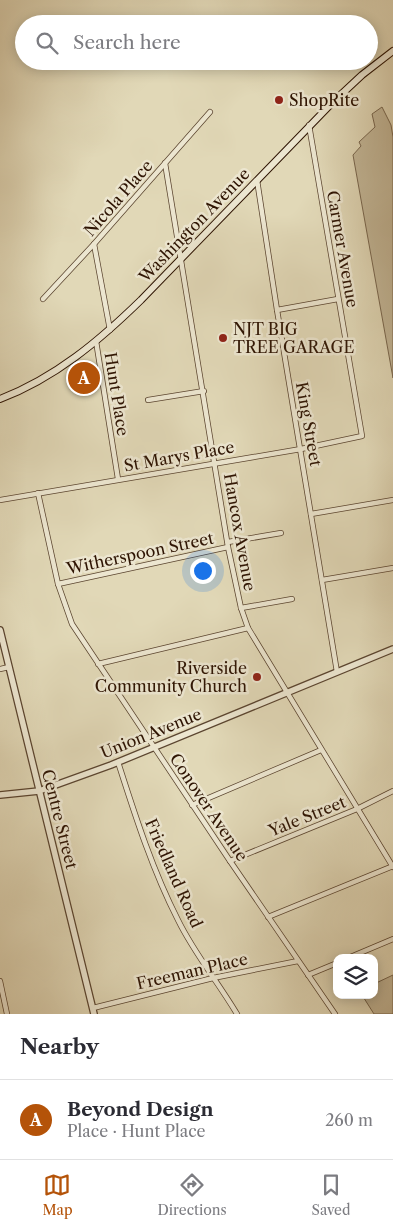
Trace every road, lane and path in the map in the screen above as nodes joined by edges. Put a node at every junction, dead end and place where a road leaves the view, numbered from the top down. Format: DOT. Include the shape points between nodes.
graph roads {
  1 [pos="393,51"];
  2 [pos="378,63"];
  3 [pos="368,70"];
  4 [pos="210,112"];
  5 [pos="309,126"];
  6 [pos="165,163"];
  7 [pos="257,180"];
  8 [pos="94,244"];
  9 [pos="182,258"];
  10 [pos="43,299"];
  11 [pos="338,299"];
  12 [pos="276,310"];
  13 [pos="110,330"];
  14 [pos="96,341"];
  15 [pos="204,391"];
  16 [pos="0,399"];
  17 [pos="148,400"];
  18 [pos="362,436"];
  19 [pos="301,449"];
  20 [pos="215,463"];
  21 [pos="118,479"];
  22 [pos="38,493"];
  23 [pos="0,500"];
  24 [pos="393,500"];
  25 [pos="311,514"];
  26 [pos="282,533"];
  27 [pos="228,544"];
  28 [pos="393,568"];
  29 [pos="322,580"];
  30 [pos="58,584"];
  31 [pos="292,599"];
  32 [pos="241,608"];
  33 [pos="248,628"];
  34 [pos="0,630"];
  35 [pos="393,649"];
  36 [pos="98,664"];
  37 [pos="9,667"];
  38 [pos="0,669"];
  39 [pos="336,672"];
  40 [pos="288,693"];
  41 [pos="153,746"];
  42 [pos="321,750"];
  43 [pos="118,762"];
  44 [pos="39,791"];
  45 [pos="393,791"];
  46 [pos="0,795"];
  47 [pos="192,805"];
  48 [pos="356,809"];
  49 [pos="230,861"];
  50 [pos="393,867"];
  51 [pos="268,917"];
  52 [pos="393,939"];
  53 [pos="357,954"];
  54 [pos="298,960"];
  55 [pos="333,965"];
  56 [pos="308,975"];
  57 [pos="213,978"];
  58 [pos="0,981"];
  59 [pos="94,1011"];
  60 [pos="7,1014"];
  61 [pos="238,1014"];
  62 [pos="335,1014"];
  1 -- 2 [label="main road, Washington Avenue"];
  3 -- 5 [label="main road, Washington Avenue"];
  4 -- 6 [label="street, Nicola Place"];
  5 -- 7 [label="main road, Washington Avenue"];
  5 -- 11 [label="street, Carmer Avenue"];
  6 -- 8 [label="street, Nicola Place"];
  6 -- 9 [label="street, Hancox Avenue"];
  7 -- 9 [label="main road, Washington Avenue"];
  7 -- 12 [label="street, King Street"];
  8 -- 10 [label="street, Nicola Place"];
  8 -- 13 [label="street"];
  9 -- 13 [label="main road, Washington Avenue"];
  9 -- 15 [label="street, Hancox Avenue"];
  11 -- 12 [label="street"];
  11 -- 18 [label="street, Carmer Avenue"];
  12 -- 19 [label="street, King Street"];
  13 -- 14 [label="main road, Washington Avenue"];
  14 -- 16 [label="main road, Washington Avenue" via="44,378"];
  14 -- 21 [label="street, Hunt Place"];
  15 -- 17 [label="street"];
  15 -- 20 [label="street, Hancox Avenue"];
  18 -- 19 [label="street, St Marys Place"];
  19 -- 20 [label="street, St Marys Place"];
  19 -- 25 [label="street, King Street"];
  20 -- 21 [label="street, St Marys Place"];
  20 -- 27 [label="street, Hancox Avenue"];
  21 -- 22 [label="street, St Marys Place"];
  22 -- 23 [label="street, St Marys Place"];
  22 -- 30 [label="street, Conover Avenue"];
  24 -- 25 [label="street"];
  25 -- 29 [label="street, King Street"];
  26 -- 27 [label="street, Witherspoon Street"];
  27 -- 30 [label="street, Witherspoon Street"];
  27 -- 32 [label="street, Hancox Avenue"];
  28 -- 29 [label="street"];
  29 -- 39 [label="street, King Street"];
  30 -- 36 [label="street, Conover Avenue" via="72,624"];
  31 -- 32 [label="street"];
  32 -- 33 [label="street, Hancox Avenue"];
  33 -- 36 [label="street"];
  33 -- 40 [label="street, Hancox Avenue"];
  34 -- 37 [label="street, Centre Street"];
  35 -- 39 [label="street, Union Avenue"];
  36 -- 41 [label="street, Conover Avenue"];
  37 -- 38 [label="street"];
  37 -- 44 [label="street, Centre Street"];
  39 -- 40 [label="street, Union Avenue"];
  40 -- 41 [label="street, Union Avenue"];
  40 -- 42 [label="street, Hancox Avenue"];
  41 -- 43 [label="street, Union Avenue"];
  41 -- 47 [label="street, Conover Avenue"];
  42 -- 47 [label="street"];
  42 -- 48 [label="street, Hancox Avenue"];
  43 -- 44 [label="street, Union Avenue"];
  43 -- 57 [label="street, Friedland Road" via="145,843 174,912"];
  44 -- 46 [label="street, Union Avenue"];
  44 -- 59 [label="street, Centre Street"];
  45 -- 48 [label="street, Yale Street"];
  47 -- 49 [label="street, Conover Avenue"];
  48 -- 49 [label="street, Yale Street"];
  48 -- 50 [label="street, Hancox Avenue"];
  49 -- 51 [label="street, Conover Avenue"];
  50 -- 51 [label="street"];
  51 -- 54 [label="street, Conover Avenue"];
  52 -- 53 [label="street"];
  54 -- 56 [label="street, Conover Avenue"];
  54 -- 57 [label="street, Freeman Place"];
  55 -- 56 [label="street"];
  56 -- 62 [label="street, Conover Avenue"];
  57 -- 59 [label="street, Freeman Place"];
  57 -- 61 [label="street, Friedland Road"];
  58 -- 60 [label="street"];
}
